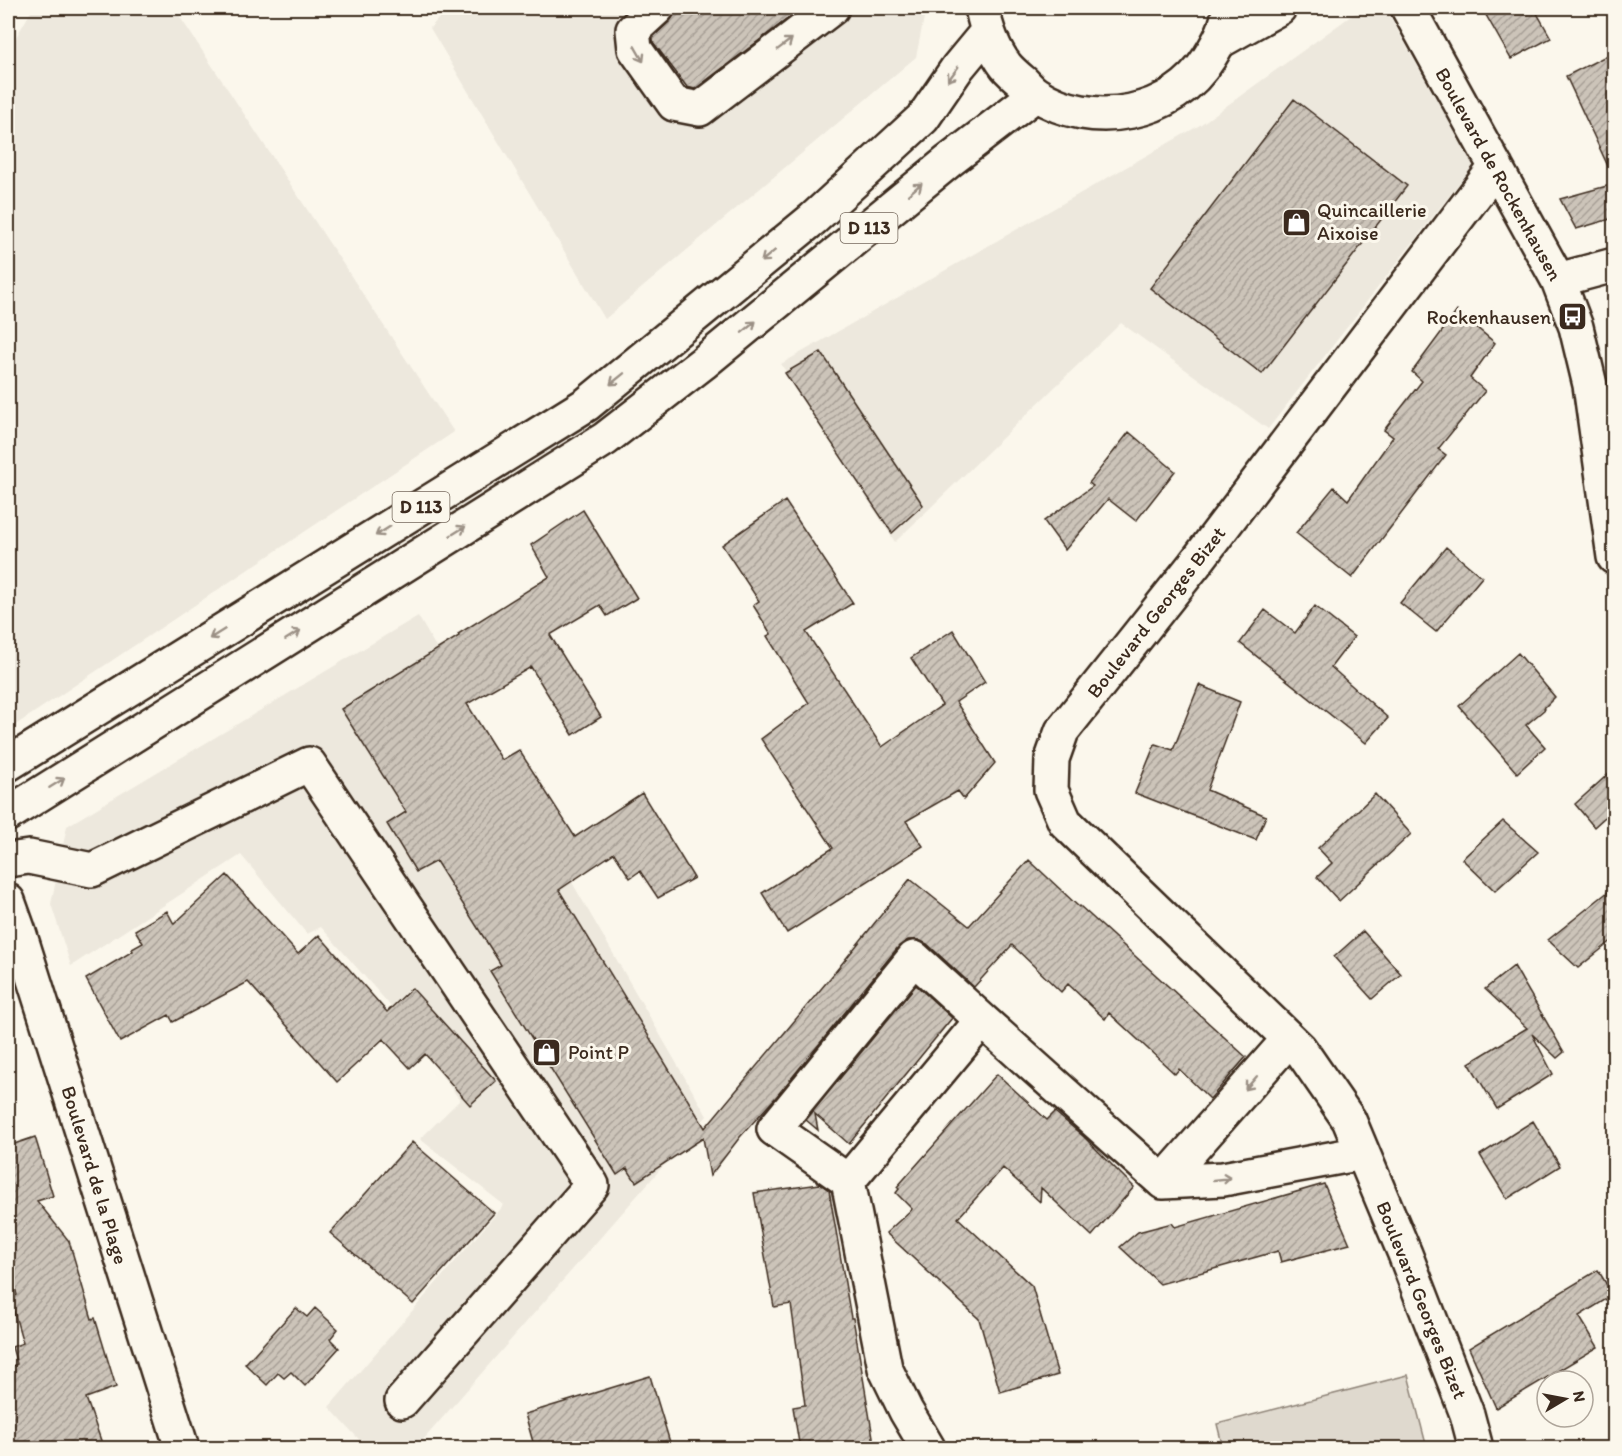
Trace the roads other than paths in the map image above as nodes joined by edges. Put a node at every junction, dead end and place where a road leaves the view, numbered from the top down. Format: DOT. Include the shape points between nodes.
graph roads {
  1 [pos="657,8"];
  2 [pos="832,8"];
  3 [pos="1229,8"];
  4 [pos="1279,8"];
  5 [pos="1408,8"];
  6 [pos="985,20"];
  7 [pos="1220,40"];
  8 [pos="1036,94"];
  9 [pos="1496,167"];
  10 [pos="1614,265"];
  11 [pos="1558,280"];
  12 [pos="1602,381"];
  13 [pos="1614,557"];
  14 [pos="8,764"];
  15 [pos="8,814"];
  16 [pos="8,860"];
  17 [pos="8,901"];
  18 [pos="982,1020"];
  19 [pos="1289,1039"];
  20 [pos="1362,1153"];
  21 [pos="848,1181"];
  22 [pos="1163,1182"];
  23 [pos="402,1401"];
  24 [pos="182,1449"];
  25 [pos="928,1449"];
  26 [pos="1476,1449"];
  1 -- 2 [label="street, one-way" via="633,30 635,49 674,104 700,109"];
  3 -- 7 [label="street"];
  4 -- 7 [label="street"];
  5 -- 9 [label="street, Boulevard de Rockenhausen"];
  6 -- 8 [label="street" via="1006,67"];
  6 -- 14 [label="street, D 113, one-way" via="923,118 813,219 587,404"];
  7 -- 8 [label="street" via="1201,71 1173,95 1140,110 1104,115 1068,109"];
  15 -- 8 [label="street, D 113, one-way" via="605,439"];
  9 -- 11 [label="street, Boulevard de Rockenhausen"];
  9 -- 19 [label="street, Boulevard Georges Bizet" via="1194,565 1062,731 1052,759 1051,790 1065,822"];
  10 -- 11 [label="street"];
  11 -- 12 [label="street, Boulevard de Rockenhausen"];
  12 -- 13 [label="street, Boulevard de Rockenhausen"];
  16 -- 23 [label="street" via="29,857 92,870 309,764 592,1185"];
  17 -- 24 [label="street, Boulevard de la Plage"];
  18 -- 21 [label="street"];
  18 -- 21 [label="street" via="914,958 774,1129"];
  18 -- 22 [label="street"];
  19 -- 20 [label="street, Boulevard Georges Bizet" via="1349,1120"];
  19 -- 22 [label="street, one-way"];
  22 -- 20 [label="street, one-way" via="1223,1179"];
  20 -- 26 [label="street, Boulevard Georges Bizet" via="1467,1414"];
  21 -- 25 [label="street" via="885,1368"];
}
